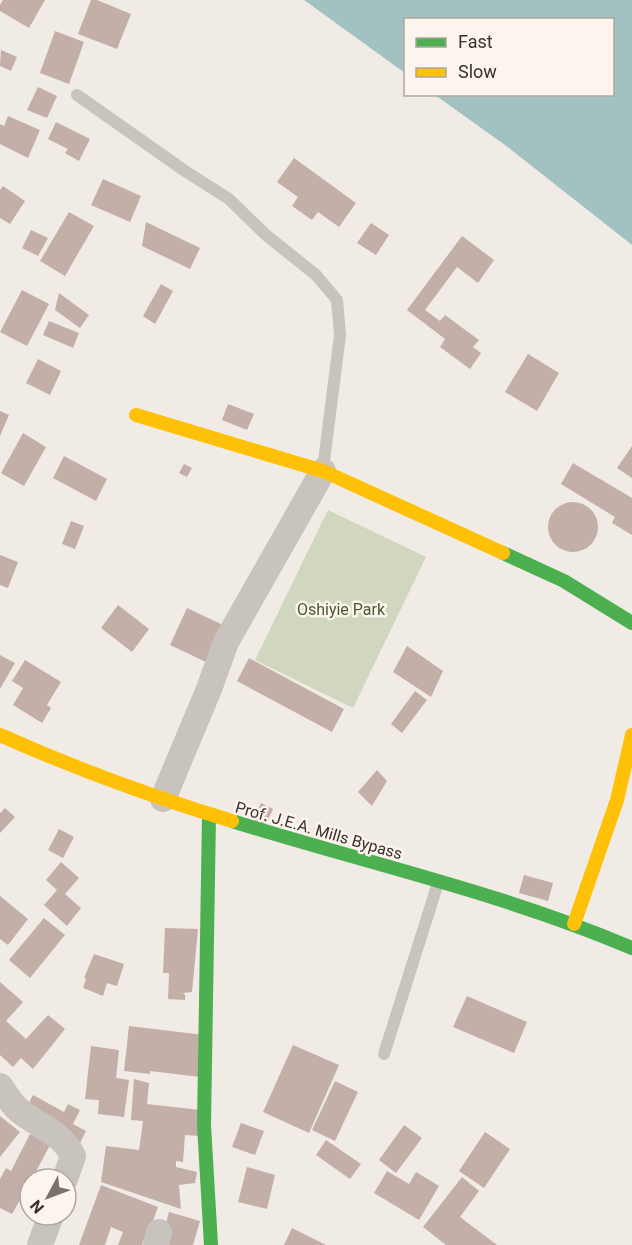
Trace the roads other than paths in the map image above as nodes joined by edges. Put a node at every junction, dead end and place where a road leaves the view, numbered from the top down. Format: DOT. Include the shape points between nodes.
graph roads {
  1 [pos="77,95"];
  2 [pos="136,415"];
  3 [pos="323,471"];
  4 [pos="632,623"];
  5 [pos="0,735"];
  6 [pos="632,735"];
  7 [pos="163,799"];
  8 [pos="209,814"];
  9 [pos="439,882"];
  10 [pos="574,924"];
  11 [pos="632,948"];
  12 [pos="384,1054"];
  13 [pos="0,1086"];
  14 [pos="69,1167"];
  15 [pos="47,1227"];
  16 [pos="40,1245"];
  17 [pos="211,1245"];
  1 -- 3 [label="lane" via="229,199 315,275 337,300 340,335"];
  2 -- 3 [label="street"];
  3 -- 4 [label="street" via="564,581"];
  3 -- 7 [label="street" via="226,642"];
  5 -- 7 [label="street, Prof. J.E.A. Mills Bypass"];
  6 -- 10 [label="street" via="617,800"];
  7 -- 8 [label="street, Prof. J.E.A. Mills Bypass"];
  8 -- 9 [label="street, Prof. J.E.A. Mills Bypass"];
  8 -- 17 [label="street" via="204,1125"];
  9 -- 10 [label="street, Prof. J.E.A. Mills Bypass"];
  9 -- 12 [label="lane"];
  10 -- 11 [label="street, Prof. J.E.A. Mills Bypass"];
  13 -- 14 [label="street" via="19,1110 68,1146 73,1156"];
  15 -- 16 [label="street"];
}
